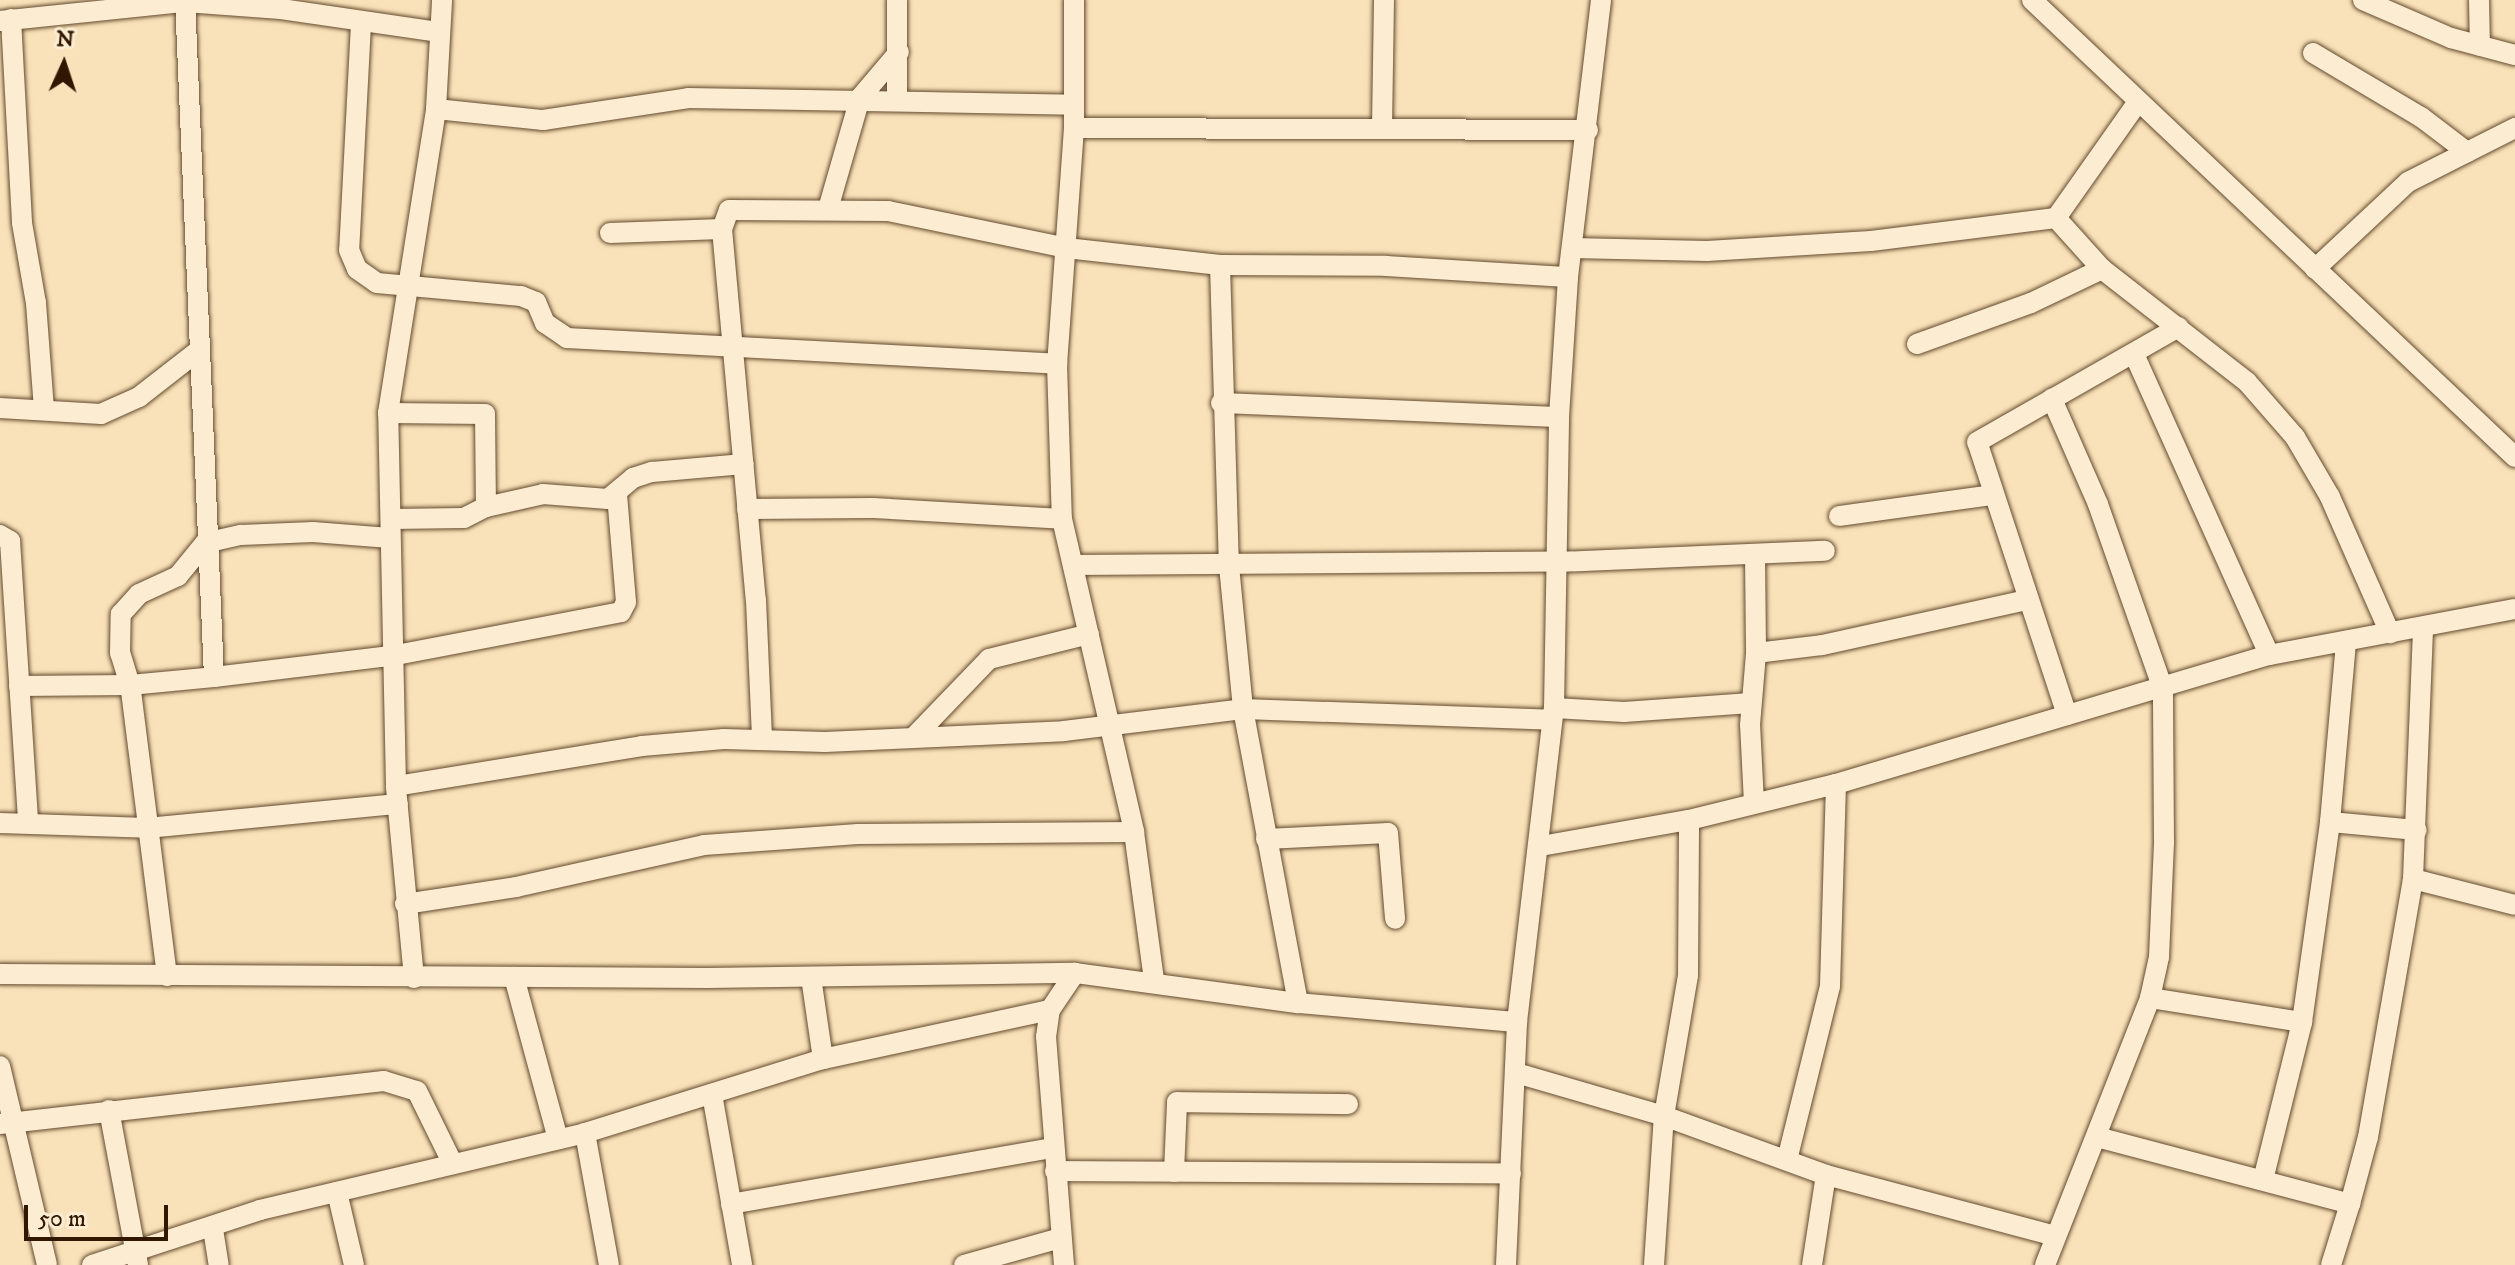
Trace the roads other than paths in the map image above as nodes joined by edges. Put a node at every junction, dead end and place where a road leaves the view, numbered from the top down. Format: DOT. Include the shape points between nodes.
graph roads {
  1 [pos="442,0"];
  2 [pos="897,0"];
  3 [pos="1074,0"];
  4 [pos="1384,0"];
  5 [pos="1601,0"];
  6 [pos="2032,0"];
  7 [pos="2363,0"];
  8 [pos="2479,0"];
  9 [pos="185,1"];
  10 [pos="6,20"];
  11 [pos="361,24"];
  12 [pos="439,32"];
  13 [pos="2480,46"];
  14 [pos="899,52"];
  15 [pos="2313,53"];
  16 [pos="2515,55"];
  17 [pos="860,98"];
  18 [pos="897,99"];
  19 [pos="2137,103"];
  20 [pos="1074,105"];
  21 [pos="436,109"];
  22 [pos="1382,127"];
  23 [pos="1074,128"];
  24 [pos="2515,128"];
  25 [pos="1588,130"];
  26 [pos="2467,152"];
  27 [pos="828,209"];
  28 [pos="2056,218"];
  29 [pos="722,229"];
  30 [pos="610,233"];
  31 [pos="1066,248"];
  32 [pos="1572,248"];
  33 [pos="1220,265"];
  34 [pos="2102,269"];
  35 [pos="2315,269"];
  36 [pos="1568,277"];
  37 [pos="406,285"];
  38 [pos="2179,327"];
  39 [pos="1917,344"];
  40 [pos="730,348"];
  41 [pos="198,351"];
  42 [pos="2134,354"];
  43 [pos="1057,364"];
  44 [pos="2052,399"];
  45 [pos="1221,403"];
  46 [pos="0,408"];
  47 [pos="44,410"];
  48 [pos="388,413"];
  49 [pos="1559,417"];
  50 [pos="2515,457"];
  51 [pos="744,464"];
  52 [pos="617,494"];
  53 [pos="1993,495"];
  54 [pos="486,507"];
  55 [pos="747,509"];
  56 [pos="1839,516"];
  57 [pos="1062,519"];
  58 [pos="391,528"];
  59 [pos="0,535"];
  60 [pos="205,543"];
  61 [pos="1825,551"];
  62 [pos="1755,555"];
  63 [pos="1558,562"];
  64 [pos="1073,565"];
  65 [pos="1229,566"];
  66 [pos="2027,600"];
  67 [pos="2515,609"];
  68 [pos="2423,629"];
  69 [pos="2390,633"];
  70 [pos="1089,634"];
  71 [pos="2346,641"];
  72 [pos="1756,653"];
  73 [pos="2269,655"];
  74 [pos="391,656"];
  75 [pos="214,677"];
  76 [pos="130,685"];
  77 [pos="19,686"];
  78 [pos="2163,689"];
  79 [pos="1751,703"];
  80 [pos="1243,709"];
  81 [pos="1553,714"];
  82 [pos="2067,715"];
  83 [pos="1109,722"];
  84 [pos="915,736"];
  85 [pos="762,738"];
  86 [pos="1836,784"];
  87 [pos="397,795"];
  88 [pos="1754,803"];
  89 [pos="28,820"];
  90 [pos="1689,820"];
  91 [pos="2330,822"];
  92 [pos="0,823"];
  93 [pos="147,828"];
  94 [pos="2417,830"];
  95 [pos="1134,832"];
  96 [pos="1266,839"];
  97 [pos="1541,846"];
  98 [pos="2413,879"];
  99 [pos="405,904"];
  100 [pos="2515,905"];
  101 [pos="1395,919"];
  102 [pos="1075,973"];
  103 [pos="0,974"];
  104 [pos="167,976"];
  105 [pos="514,977"];
  106 [pos="811,977"];
  107 [pos="414,978"];
  108 [pos="1154,980"];
  109 [pos="2150,998"];
  110 [pos="1298,1003"];
  111 [pos="1050,1010"];
  112 [pos="1517,1022"];
  113 [pos="2302,1022"];
  114 [pos="823,1059"];
  115 [pos="0,1066"];
  116 [pos="1516,1073"];
  117 [pos="712,1094"];
  118 [pos="3,1095"];
  119 [pos="1348,1104"];
  120 [pos="109,1110"];
  121 [pos="1664,1116"];
  122 [pos="7,1123"];
  123 [pos="585,1133"];
  124 [pos="2097,1137"];
  125 [pos="558,1139"];
  126 [pos="1052,1148"];
  127 [pos="1787,1160"];
  128 [pos="452,1162"];
  129 [pos="1055,1171"];
  130 [pos="1174,1172"];
  131 [pos="1511,1173"];
  132 [pos="1826,1175"];
  133 [pos="2263,1180"];
  134 [pos="337,1192"];
  135 [pos="731,1204"];
  136 [pos="2350,1204"];
  137 [pos="213,1229"];
  138 [pos="2055,1236"];
  139 [pos="1061,1238"];
  140 [pos="137,1258"];
  141 [pos="47,1265"];
  142 [pos="92,1265"];
  143 [pos="219,1265"];
  144 [pos="354,1265"];
  145 [pos="609,1265"];
  146 [pos="742,1265"];
  147 [pos="964,1265"];
  148 [pos="1064,1265"];
  149 [pos="1506,1265"];
  150 [pos="1654,1265"];
  151 [pos="1812,1265"];
  152 [pos="2045,1265"];
  153 [pos="2331,1265"];
  1 -- 12 [label="street"];
  2 -- 14 [label="street"];
  3 -- 20 [label="street"];
  4 -- 22 [label="street"];
  5 -- 25 [label="street"];
  6 -- 19 [label="street"];
  7 -- 13 [label="street"];
  8 -- 13 [label="street"];
  9 -- 10 [label="street"];
  9 -- 11 [label="street" via="281,9"];
  9 -- 41 [label="street"];
  10 -- 47 [label="street"];
  11 -- 12 [label="street"];
  11 -- 37 [label="street" via="349,250 363,276 391,287"];
  12 -- 21 [label="street"];
  13 -- 16 [label="street"];
  14 -- 17 [label="street"];
  14 -- 18 [label="street"];
  15 -- 26 [label="street" via="2421,117"];
  17 -- 18 [label="street"];
  17 -- 21 [label="street" via="688,98 543,120"];
  17 -- 27 [label="street"];
  18 -- 20 [label="street"];
  19 -- 28 [label="street"];
  19 -- 35 [label="street"];
  20 -- 23 [label="street"];
  21 -- 37 [label="street"];
  22 -- 23 [label="street"];
  22 -- 25 [label="street"];
  23 -- 31 [label="street"];
  24 -- 26 [label="street"];
  25 -- 32 [label="street"];
  26 -- 35 [label="street" via="2408,182"];
  27 -- 29 [label="street" via="729,210"];
  27 -- 31 [label="street" via="888,211"];
  28 -- 32 [label="street" via="1840,243 1707,251"];
  28 -- 34 [label="street"];
  29 -- 30 [label="street"];
  29 -- 40 [label="street"];
  31 -- 33 [label="street"];
  31 -- 43 [label="street"];
  32 -- 36 [label="street"];
  33 -- 36 [label="street" via="1386,266"];
  33 -- 45 [label="street"];
  34 -- 38 [label="street"];
  34 -- 39 [label="street" via="2031,303"];
  35 -- 50 [label="street"];
  36 -- 49 [label="street"];
  37 -- 40 [label="street" via="521,296 536,302 545,323 567,338"];
  37 -- 48 [label="street"];
  38 -- 42 [label="street"];
  38 -- 69 [label="street" via="2247,382 2295,437 2330,497"];
  40 -- 43 [label="street"];
  40 -- 51 [label="street"];
  41 -- 47 [label="street" via="121,408 101,414"];
  41 -- 60 [label="street"];
  42 -- 44 [label="street"];
  42 -- 73 [label="street"];
  43 -- 57 [label="street"];
  44 -- 53 [label="street" via="1977,442"];
  44 -- 78 [label="street" via="2098,504"];
  45 -- 49 [label="street"];
  45 -- 65 [label="street"];
  46 -- 47 [label="street"];
  48 -- 54 [label="street" via="485,414"];
  48 -- 58 [label="street"];
  49 -- 63 [label="street"];
  51 -- 52 [label="street" via="652,472 633,478"];
  51 -- 55 [label="street"];
  52 -- 54 [label="street" via="596,500 543,494"];
  52 -- 74 [label="street" via="626,602 621,612"];
  53 -- 56 [label="street"];
  53 -- 66 [label="street"];
  54 -- 58 [label="street" via="456,519"];
  55 -- 57 [label="street" via="873,508"];
  55 -- 85 [label="street"];
  57 -- 64 [label="street"];
  58 -- 60 [label="street" via="241,535"];
  58 -- 74 [label="street"];
  59 -- 77 [label="street" via="10,541"];
  60 -- 75 [label="street"];
  60 -- 76 [label="street" via="178,576 139,594 121,614 120,653"];
  61 -- 62 [label="street"];
  62 -- 63 [label="street"];
  62 -- 72 [label="street"];
  63 -- 65 [label="street"];
  63 -- 81 [label="street"];
  64 -- 65 [label="street"];
  64 -- 70 [label="street"];
  65 -- 80 [label="street"];
  66 -- 72 [label="street" via="1822,645"];
  66 -- 82 [label="street"];
  67 -- 68 [label="street"];
  68 -- 69 [label="street"];
  68 -- 94 [label="street"];
  69 -- 71 [label="street"];
  70 -- 83 [label="street"];
  70 -- 84 [label="street" via="989,659"];
  71 -- 73 [label="street"];
  71 -- 91 [label="street"];
  72 -- 79 [label="street"];
  73 -- 78 [label="street"];
  74 -- 75 [label="street"];
  74 -- 87 [label="street"];
  75 -- 76 [label="street"];
  76 -- 77 [label="street"];
  76 -- 93 [label="street"];
  77 -- 89 [label="street"];
  78 -- 82 [label="street"];
  78 -- 109 [label="street" via="2161,907"];
  79 -- 81 [label="street"];
  79 -- 88 [label="street"];
  80 -- 81 [label="street"];
  80 -- 83 [label="street"];
  80 -- 96 [label="street"];
  81 -- 97 [label="street"];
  82 -- 86 [label="street"];
  83 -- 84 [label="street" via="1064,731"];
  83 -- 95 [label="street"];
  84 -- 85 [label="street" via="825,742"];
  85 -- 87 [label="street" via="642,746"];
  86 -- 88 [label="street"];
  86 -- 127 [label="street" via="1830,986"];
  87 -- 93 [label="street"];
  87 -- 99 [label="street"];
  88 -- 90 [label="street"];
  89 -- 92 [label="street"];
  89 -- 93 [label="street"];
  90 -- 97 [label="street"];
  90 -- 121 [label="street" via="1688,975"];
  91 -- 94 [label="street"];
  91 -- 113 [label="street"];
  93 -- 104 [label="street"];
  94 -- 98 [label="street"];
  95 -- 99 [label="street" via="858,834 704,845 516,887"];
  95 -- 108 [label="street"];
  96 -- 101 [label="street" via="1388,833"];
  96 -- 110 [label="street"];
  97 -- 112 [label="street"];
  98 -- 100 [label="street"];
  98 -- 136 [label="street" via="2368,1137"];
  99 -- 107 [label="street"];
  102 -- 106 [label="street"];
  102 -- 108 [label="street"];
  102 -- 111 [label="street"];
  103 -- 104 [label="street"];
  104 -- 107 [label="street"];
  105 -- 106 [label="street"];
  105 -- 107 [label="street"];
  105 -- 125 [label="street"];
  106 -- 114 [label="street"];
  108 -- 110 [label="street"];
  109 -- 113 [label="street"];
  109 -- 124 [label="street"];
  110 -- 112 [label="street"];
  111 -- 114 [label="street"];
  111 -- 126 [label="street" via="1046,1037"];
  112 -- 116 [label="street"];
  113 -- 133 [label="street"];
  114 -- 117 [label="street"];
  115 -- 118 [label="street"];
  116 -- 121 [label="street"];
  116 -- 131 [label="street"];
  117 -- 123 [label="street"];
  117 -- 135 [label="street"];
  118 -- 122 [label="street"];
  119 -- 130 [label="street" via="1177,1102"];
  120 -- 122 [label="street"];
  120 -- 128 [label="street" via="366,1080 400,1083 425,1102"];
  120 -- 140 [label="street"];
  121 -- 127 [label="street"];
  121 -- 150 [label="street"];
  122 -- 141 [label="street"];
  123 -- 125 [label="street"];
  123 -- 145 [label="street"];
  124 -- 133 [label="street"];
  124 -- 138 [label="street"];
  125 -- 128 [label="street"];
  126 -- 129 [label="street"];
  126 -- 135 [label="street"];
  127 -- 132 [label="street"];
  128 -- 134 [label="street"];
  129 -- 130 [label="street"];
  129 -- 139 [label="street"];
  130 -- 131 [label="street"];
  131 -- 149 [label="street"];
  132 -- 138 [label="street"];
  132 -- 151 [label="street"];
  133 -- 136 [label="street"];
  134 -- 137 [label="street" via="260,1210"];
  134 -- 144 [label="street"];
  135 -- 146 [label="street"];
  136 -- 153 [label="street"];
  137 -- 140 [label="street"];
  137 -- 143 [label="street"];
  138 -- 152 [label="street"];
  139 -- 147 [label="street"];
  139 -- 148 [label="street"];
  140 -- 142 [label="street"];
}
